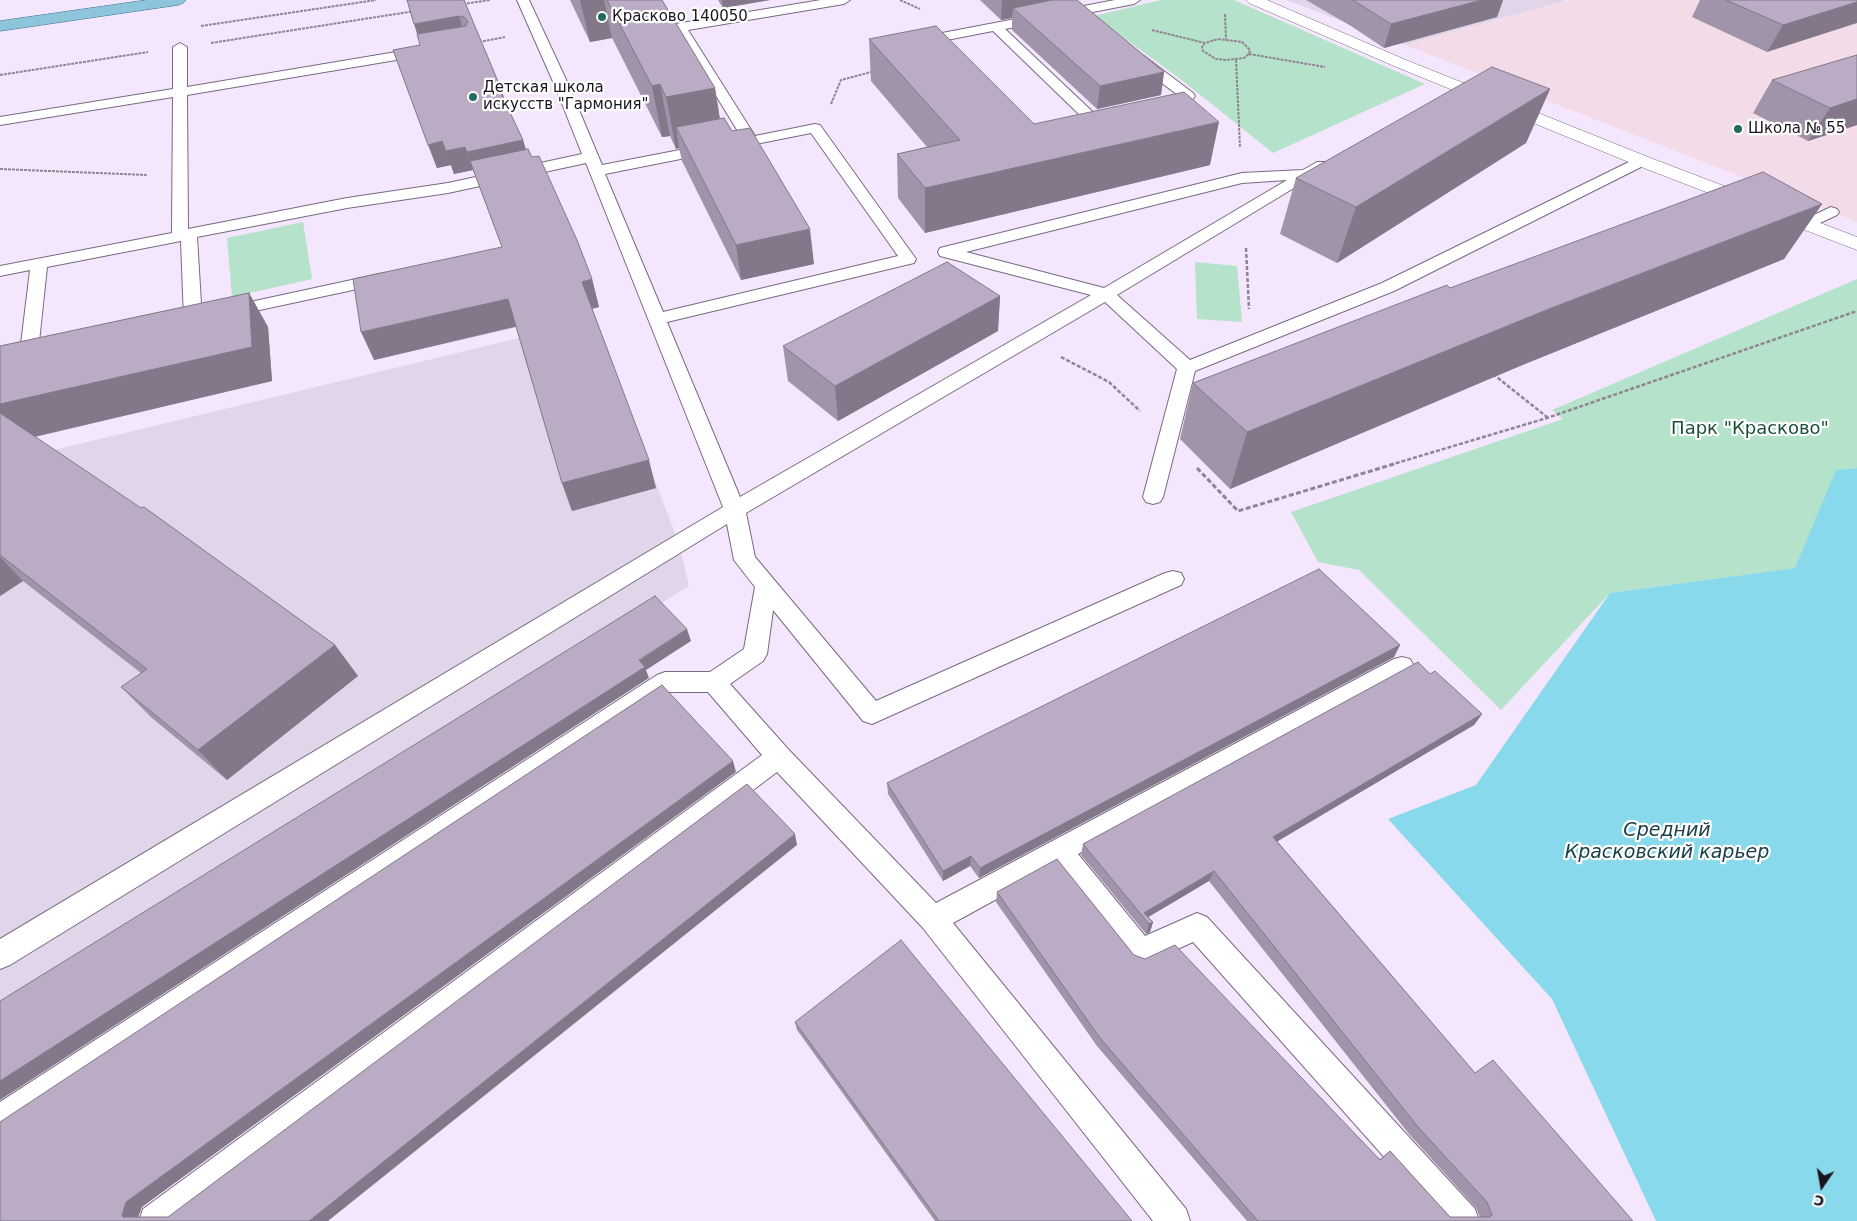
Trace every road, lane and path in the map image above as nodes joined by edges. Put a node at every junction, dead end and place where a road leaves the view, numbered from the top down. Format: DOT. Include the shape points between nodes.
graph roads {
  1 [pos="178,0"];
  2 [pos="490,0"];
  3 [pos="525,0"];
  4 [pos="844,0"];
  5 [pos="1134,0"];
  6 [pos="1254,0"];
  7 [pos="460,4"];
  8 [pos="422,10"];
  9 [pos="1224,10"];
  10 [pos="1076,11"];
  11 [pos="1091,22"];
  12 [pos="0,26"];
  13 [pos="996,27"];
  14 [pos="537,30"];
  15 [pos="1226,39"];
  16 [pos="466,44"];
  17 [pos="180,47"];
  18 [pos="1128,51"];
  19 [pos="933,54"];
  20 [pos="0,75"];
  21 [pos="180,92"];
  22 [pos="1188,96"];
  23 [pos="831,105"];
  24 [pos="0,121"];
  25 [pos="1073,121"];
  26 [pos="751,141"];
  27 [pos="1336,157"];
  28 [pos="1642,161"];
  29 [pos="594,164"];
  30 [pos="0,169"];
  31 [pos="1305,174"];
  32 [pos="180,176"];
  33 [pos="1831,212"];
  34 [pos="1807,224"];
  35 [pos="185,235"];
  36 [pos="1857,244"];
  37 [pos="38,264"];
  38 [pos="0,271"];
  39 [pos="401,274"];
  40 [pos="1106,294"];
  41 [pos="1857,311"];
  42 [pos="657,319"];
  43 [pos="193,320"];
  44 [pos="174,324"];
  45 [pos="1027,340"];
  46 [pos="67,347"];
  47 [pos="1188,368"];
  48 [pos="1486,368"];
  49 [pos="1547,418"];
  50 [pos="1168,439"];
  51 [pos="1153,497"];
  52 [pos="735,510"];
  53 [pos="1173,579"];
  54 [pos="766,585"];
  55 [pos="1402,666"];
  56 [pos="714,682"];
  57 [pos="779,757"];
  58 [pos="1059,851"];
  59 [pos="933,919"];
  60 [pos="0,955"];
  61 [pos="0,1120"];
  62 [pos="155,1221"];
  63 [pos="1174,1221"];
  64 [pos="1463,1221"];
  1 -- 12 [label="main road"];
  2 -- 7 [label="path"];
  3 -- 14 [label="lane"];
  4 -- 26 [label="lane" via="680,27"];
  5 -- 10 [label="lane"];
  6 -- 28 [label="street" via="1456,93 1531,108"];
  8 -- 17 [label="path"];
  9 -- 15 [label="path"];
  10 -- 11 [label="lane"];
  10 -- 13 [label="lane"];
  13 -- 19 [label="lane" via="921,41"];
  13 -- 25 [label="lane" via="1091,118"];
  14 -- 16 [label="path"];
  14 -- 29 [label="lane"];
  15 -- 15 [label="path" via="1205,43 1203,51 1226,60 1244,58 1249,54 1247,46"];
  16 -- 21 [label="lane"];
  17 -- 20 [label="path"];
  17 -- 21 [label="lane"];
  18 -- 22 [label="lane"];
  19 -- 23 [label="path" via="841,80"];
  21 -- 24 [label="lane"];
  21 -- 32 [label="lane"];
  26 -- 29 [label="lane"];
  26 -- 42 [label="lane" via="815,128 908,259"];
  27 -- 31 [label="lane"];
  28 -- 34 [label="street"];
  28 -- 47 [label="lane" via="1388,287"];
  29 -- 35 [label="lane" via="347,204"];
  29 -- 42 [label="lane"];
  30 -- 32 [label="path"];
  31 -- 40 [label="lane"];
  31 -- 40 [label="lane" via="1242,178 946,252"];
  32 -- 35 [label="lane"];
  33 -- 34 [label="lane"];
  34 -- 36 [label="street"];
  35 -- 37 [label="lane"];
  35 -- 43 [label="lane"];
  37 -- 38 [label="lane"];
  37 -- 46 [label="lane" via="30,344 40,350"];
  39 -- 43 [label="lane"];
  40 -- 45 [label="lane"];
  40 -- 47 [label="lane"];
  41 -- 49 [label="path"];
  42 -- 52 [label="lane"];
  43 -- 44 [label="lane"];
  45 -- 50 [label="path" via="1109,382"];
  45 -- 52 [label="lane"];
  47 -- 50 [label="lane"];
  48 -- 49 [label="path"];
  49 -- 50 [label="path" via="1238,511"];
  50 -- 51 [label="lane"];
  52 -- 54 [label="lane" via="745,560"];
  52 -- 60 [label="lane"];
  53 -- 54 [label="lane" via="872,714"];
  54 -- 56 [label="lane" via="755,654"];
  55 -- 58 [label="lane"];
  56 -- 57 [label="lane"];
  56 -- 61 [label="lane" via="664,682"];
  57 -- 59 [label="lane"];
  57 -- 62 [label="lane"];
  58 -- 59 [label="lane"];
  58 -- 64 [label="lane" via="1141,952 1197,926"];
  59 -- 63 [label="lane"];
}
